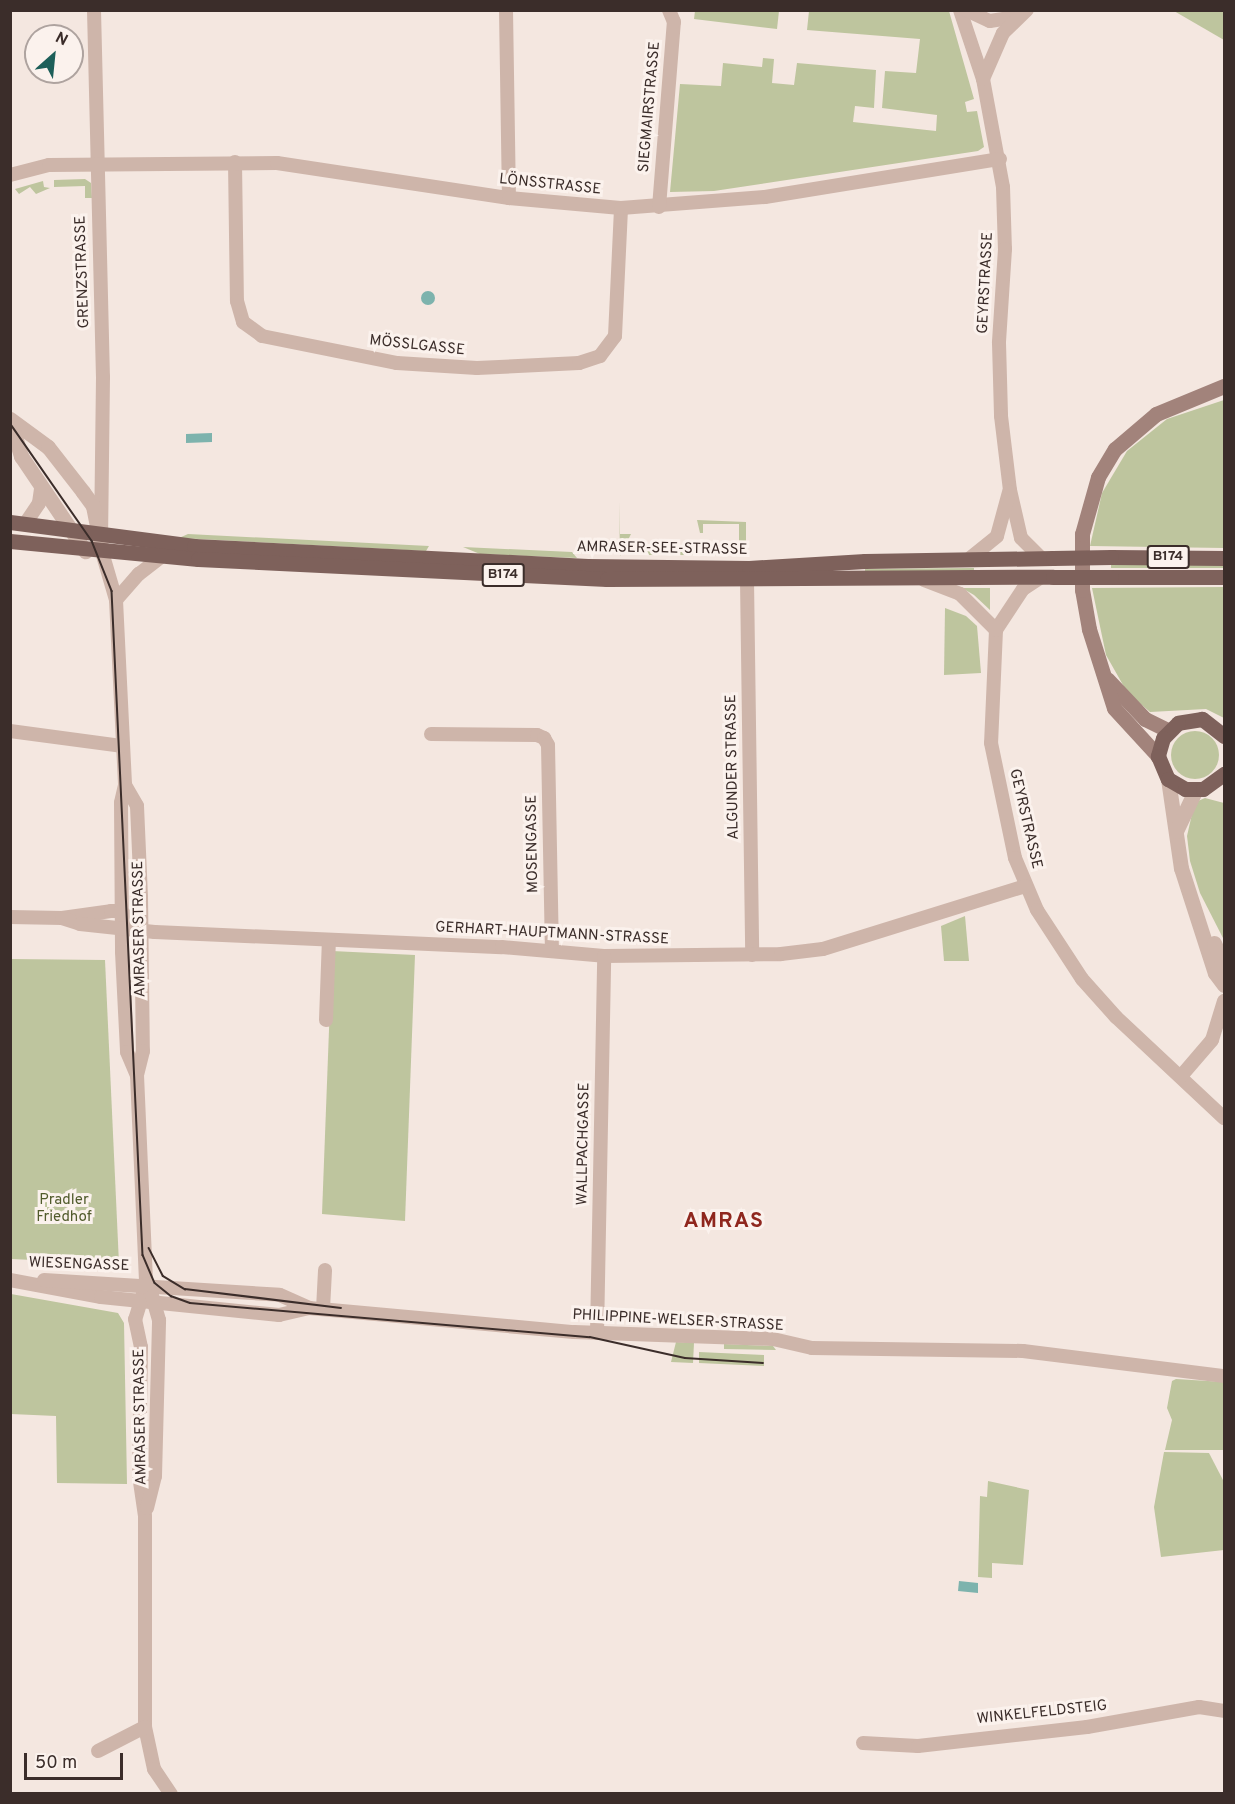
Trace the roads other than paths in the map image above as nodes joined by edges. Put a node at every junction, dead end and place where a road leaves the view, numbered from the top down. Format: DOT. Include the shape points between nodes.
graph roads {
  1 [pos="94,10"];
  2 [pos="506,10"];
  3 [pos="669,10"];
  4 [pos="960,10"];
  5 [pos="966,10"];
  6 [pos="1021,14"];
  7 [pos="983,79"];
  8 [pos="999,159"];
  9 [pos="235,162"];
  10 [pos="96,165"];
  11 [pos="10,175"];
  12 [pos="509,198"];
  13 [pos="659,207"];
  14 [pos="621,208"];
  15 [pos="1223,386"];
  16 [pos="10,419"];
  17 [pos="41,489"];
  18 [pos="1010,490"];
  19 [pos="18,523"];
  20 [pos="68,528"];
  21 [pos="100,533"];
  22 [pos="10,542"];
  23 [pos="85,551"];
  24 [pos="102,552"];
  25 [pos="162,556"];
  26 [pos="1047,558"];
  27 [pos="1224,558"];
  28 [pos="969,559"];
  29 [pos="111,574"];
  30 [pos="1224,577"];
  31 [pos="919,578"];
  32 [pos="1047,578"];
  33 [pos="747,580"];
  34 [pos="116,600"];
  35 [pos="996,630"];
  36 [pos="1105,677"];
  37 [pos="1168,730"];
  38 [pos="10,731"];
  39 [pos="1224,733"];
  40 [pos="431,734"];
  41 [pos="123,746"];
  42 [pos="1158,756"];
  43 [pos="1224,774"];
  44 [pos="1168,779"];
  45 [pos="125,785"];
  46 [pos="1195,790"];
  47 [pos="1175,834"];
  48 [pos="1025,886"];
  49 [pos="1192,897"];
  50 [pos="122,911"];
  51 [pos="10,917"];
  52 [pos="62,918"];
  53 [pos="122,929"];
  54 [pos="140,930"];
  55 [pos="329,940"];
  56 [pos="552,951"];
  57 [pos="752,955"];
  58 [pos="604,956"];
  59 [pos="1224,965"];
  60 [pos="1224,985"];
  61 [pos="1224,1001"];
  62 [pos="1223,1017"];
  63 [pos="326,1020"];
  64 [pos="137,1075"];
  65 [pos="1182,1075"];
  66 [pos="1224,1118"];
  67 [pos="325,1270"];
  68 [pos="10,1280"];
  69 [pos="146,1284"];
  70 [pos="140,1300"];
  71 [pos="155,1302"];
  72 [pos="316,1309"];
  73 [pos="597,1333"];
  74 [pos="1224,1376"];
  75 [pos="145,1516"];
  76 [pos="1224,1711"];
  77 [pos="145,1727"];
  78 [pos="863,1743"];
  79 [pos="98,1752"];
  80 [pos="171,1794"];
  1 -- 10 [label="street, GRENZSTRASSE"];
  2 -- 12 [label="street"];
  3 -- 13 [label="street, SIEGMAIRSTRASSE" via="674,22"];
  4 -- 7 [label="street, GEYRSTRASSE"];
  5 -- 6 [label="street" via="990,21"];
  6 -- 7 [label="street" via="1003,33"];
  7 -- 8 [label="street, GEYRSTRASSE"];
  8 -- 13 [label="street, LÖNSSTRASSE" via="765,197"];
  8 -- 18 [label="street, GEYRSTRASSE" via="1005,216 999,343 1001,416"];
  9 -- 10 [label="street, LÖNSSTRASSE"];
  9 -- 12 [label="street, LÖNSSTRASSE" via="317,166"];
  9 -- 14 [label="street, MÖSSLGASSE" via="237,300 243,322 262,336 397,363 477,368 579,363 600,356 615,336"];
  10 -- 11 [label="street, LÖNSSTRASSE" via="36,166"];
  10 -- 21 [label="street, GRENZSTRASSE" via="103,400"];
  12 -- 14 [label="street, LÖNSSTRASSE"];
  13 -- 14 [label="street, LÖNSSTRASSE"];
  15 -- 36 [label="main road" via="1156,414 1115,449 1098,477 1082,534 1082,590 1089,629"];
  16 -- 17 [label="street, AMRASER STRASSE" via="21,456"];
  16 -- 21 [label="street, AMRASER STRASSE" via="48,447 65,468 93,506"];
  17 -- 19 [label="street" via="39,503"];
  17 -- 20 [label="street, AMRASER STRASSE"];
  18 -- 26 [label="street, GEYRSTRASSE" via="1021,538"];
  18 -- 28 [label="street, GEYRSTRASSE" via="997,536"];
  19 -- 20 [label="main road, B174"];
  20 -- 21 [label="main road, B174"];
  20 -- 23 [label="street, AMRASER STRASSE"];
  21 -- 24 [label="street, AMRASER STRASSE"];
  21 -- 28 [label="main road, AMRASER-SEE-STRASSE / B174" via="194,546 587,566 749,568"];
  22 -- 23 [label="main road, B174"];
  23 -- 24 [label="main road, B174"];
  23 -- 29 [label="street, AMRASER STRASSE"];
  24 -- 25 [label="main road, AMRASER-SEE-STRASSE / B174"];
  24 -- 29 [label="street, AMRASER STRASSE"];
  25 -- 33 [label="main road, AMRASER-SEE-STRASSE / B174" via="434,572"];
  25 -- 34 [label="street"];
  26 -- 27 [label="main road, AMRASER-SEE-STRASSE / B174, bridge"];
  26 -- 28 [label="main road, AMRASER-SEE-STRASSE / B174"];
  29 -- 34 [label="street, AMRASER STRASSE"];
  30 -- 32 [label="main road, AMRASER-SEE-STRASSE / B174, bridge"];
  31 -- 32 [label="main road, AMRASER-SEE-STRASSE / B174"];
  31 -- 33 [label="main road, AMRASER-SEE-STRASSE / B174"];
  31 -- 35 [label="street" via="960,594"];
  32 -- 35 [label="street" via="1023,589"];
  33 -- 57 [label="street, ALGUNDER STRASSE"];
  34 -- 41 [label="street, AMRASER STRASSE"];
  35 -- 48 [label="street, GEYRSTRASSE" via="991,743 1007,828"];
  36 -- 37 [label="main road" via="1145,719"];
  36 -- 42 [label="main road" via="1114,708"];
  37 -- 39 [label="main road" via="1184,721 1202,719"];
  37 -- 42 [label="main road"];
  38 -- 41 [label="street"];
  40 -- 56 [label="street, MOSENGASSE" via="544,738 548,746"];
  41 -- 45 [label="street, AMRASER STRASSE"];
  42 -- 44 [label="main road"];
  43 -- 46 [label="main road" via="1211,786"];
  44 -- 46 [label="main road"];
  44 -- 47 [label="street"];
  45 -- 50 [label="street, AMRASER STRASSE" via="121,803"];
  45 -- 54 [label="street, AMRASER STRASSE" via="137,806"];
  46 -- 47 [label="street"];
  47 -- 49 [label="street"];
  48 -- 57 [label="street, GERHART-HAUPTMANN-STRASSE" via="824,949"];
  48 -- 65 [label="street, GEYRSTRASSE" via="1082,979 1116,1017"];
  49 -- 59 [label="street"];
  49 -- 60 [label="street" via="1215,973"];
  50 -- 52 [label="street" via="94,911"];
  50 -- 53 [label="street, AMRASER STRASSE"];
  50 -- 54 [label="street"];
  51 -- 52 [label="street"];
  52 -- 53 [label="street, GERHART-HAUPTMANN-STRASSE"];
  53 -- 54 [label="street, GERHART-HAUPTMANN-STRASSE"];
  53 -- 64 [label="street, AMRASER STRASSE" via="127,1052"];
  54 -- 55 [label="street, GERHART-HAUPTMANN-STRASSE"];
  54 -- 64 [label="street, AMRASER STRASSE" via="143,1051"];
  55 -- 56 [label="street, GERHART-HAUPTMANN-STRASSE"];
  55 -- 63 [label="street"];
  56 -- 58 [label="street, GERHART-HAUPTMANN-STRASSE"];
  57 -- 58 [label="street, GERHART-HAUPTMANN-STRASSE"];
  58 -- 73 [label="street, WALLPACHGASSE"];
  61 -- 62 [label="street"];
  62 -- 65 [label="street" via="1212,1040"];
  64 -- 69 [label="street, AMRASER STRASSE"];
  65 -- 66 [label="street, GEYRSTRASSE"];
  67 -- 72 [label="street"];
  68 -- 69 [label="street, WIESENGASSE"];
  68 -- 70 [label="street, WIESENGASSE"];
  69 -- 70 [label="street, AMRASER STRASSE"];
  69 -- 71 [label="street, AMRASER STRASSE"];
  69 -- 72 [label="street, PHILIPPINE-WELSER-STRASSE" via="280,1295"];
  70 -- 71 [label="street, PHILIPPINE-WELSER-STRASSE"];
  70 -- 75 [label="street, AMRASER STRASSE" via="135,1319 141,1347 139,1475"];
  71 -- 72 [label="street, PHILIPPINE-WELSER-STRASSE" via="279,1315"];
  71 -- 75 [label="street, AMRASER STRASSE" via="159,1320 155,1476"];
  72 -- 73 [label="street, PHILIPPINE-WELSER-STRASSE"];
  73 -- 74 [label="street, PHILIPPINE-WELSER-STRASSE" via="773,1340 812,1348 1023,1351"];
  75 -- 77 [label="street, AMRASER STRASSE"];
  76 -- 78 [label="street, WINKELFELDSTEIG" via="1199,1707 1087,1727 918,1746"];
  77 -- 79 [label="street"];
  77 -- 80 [label="street, AMRASER STRASSE" via="154,1769"];
}
